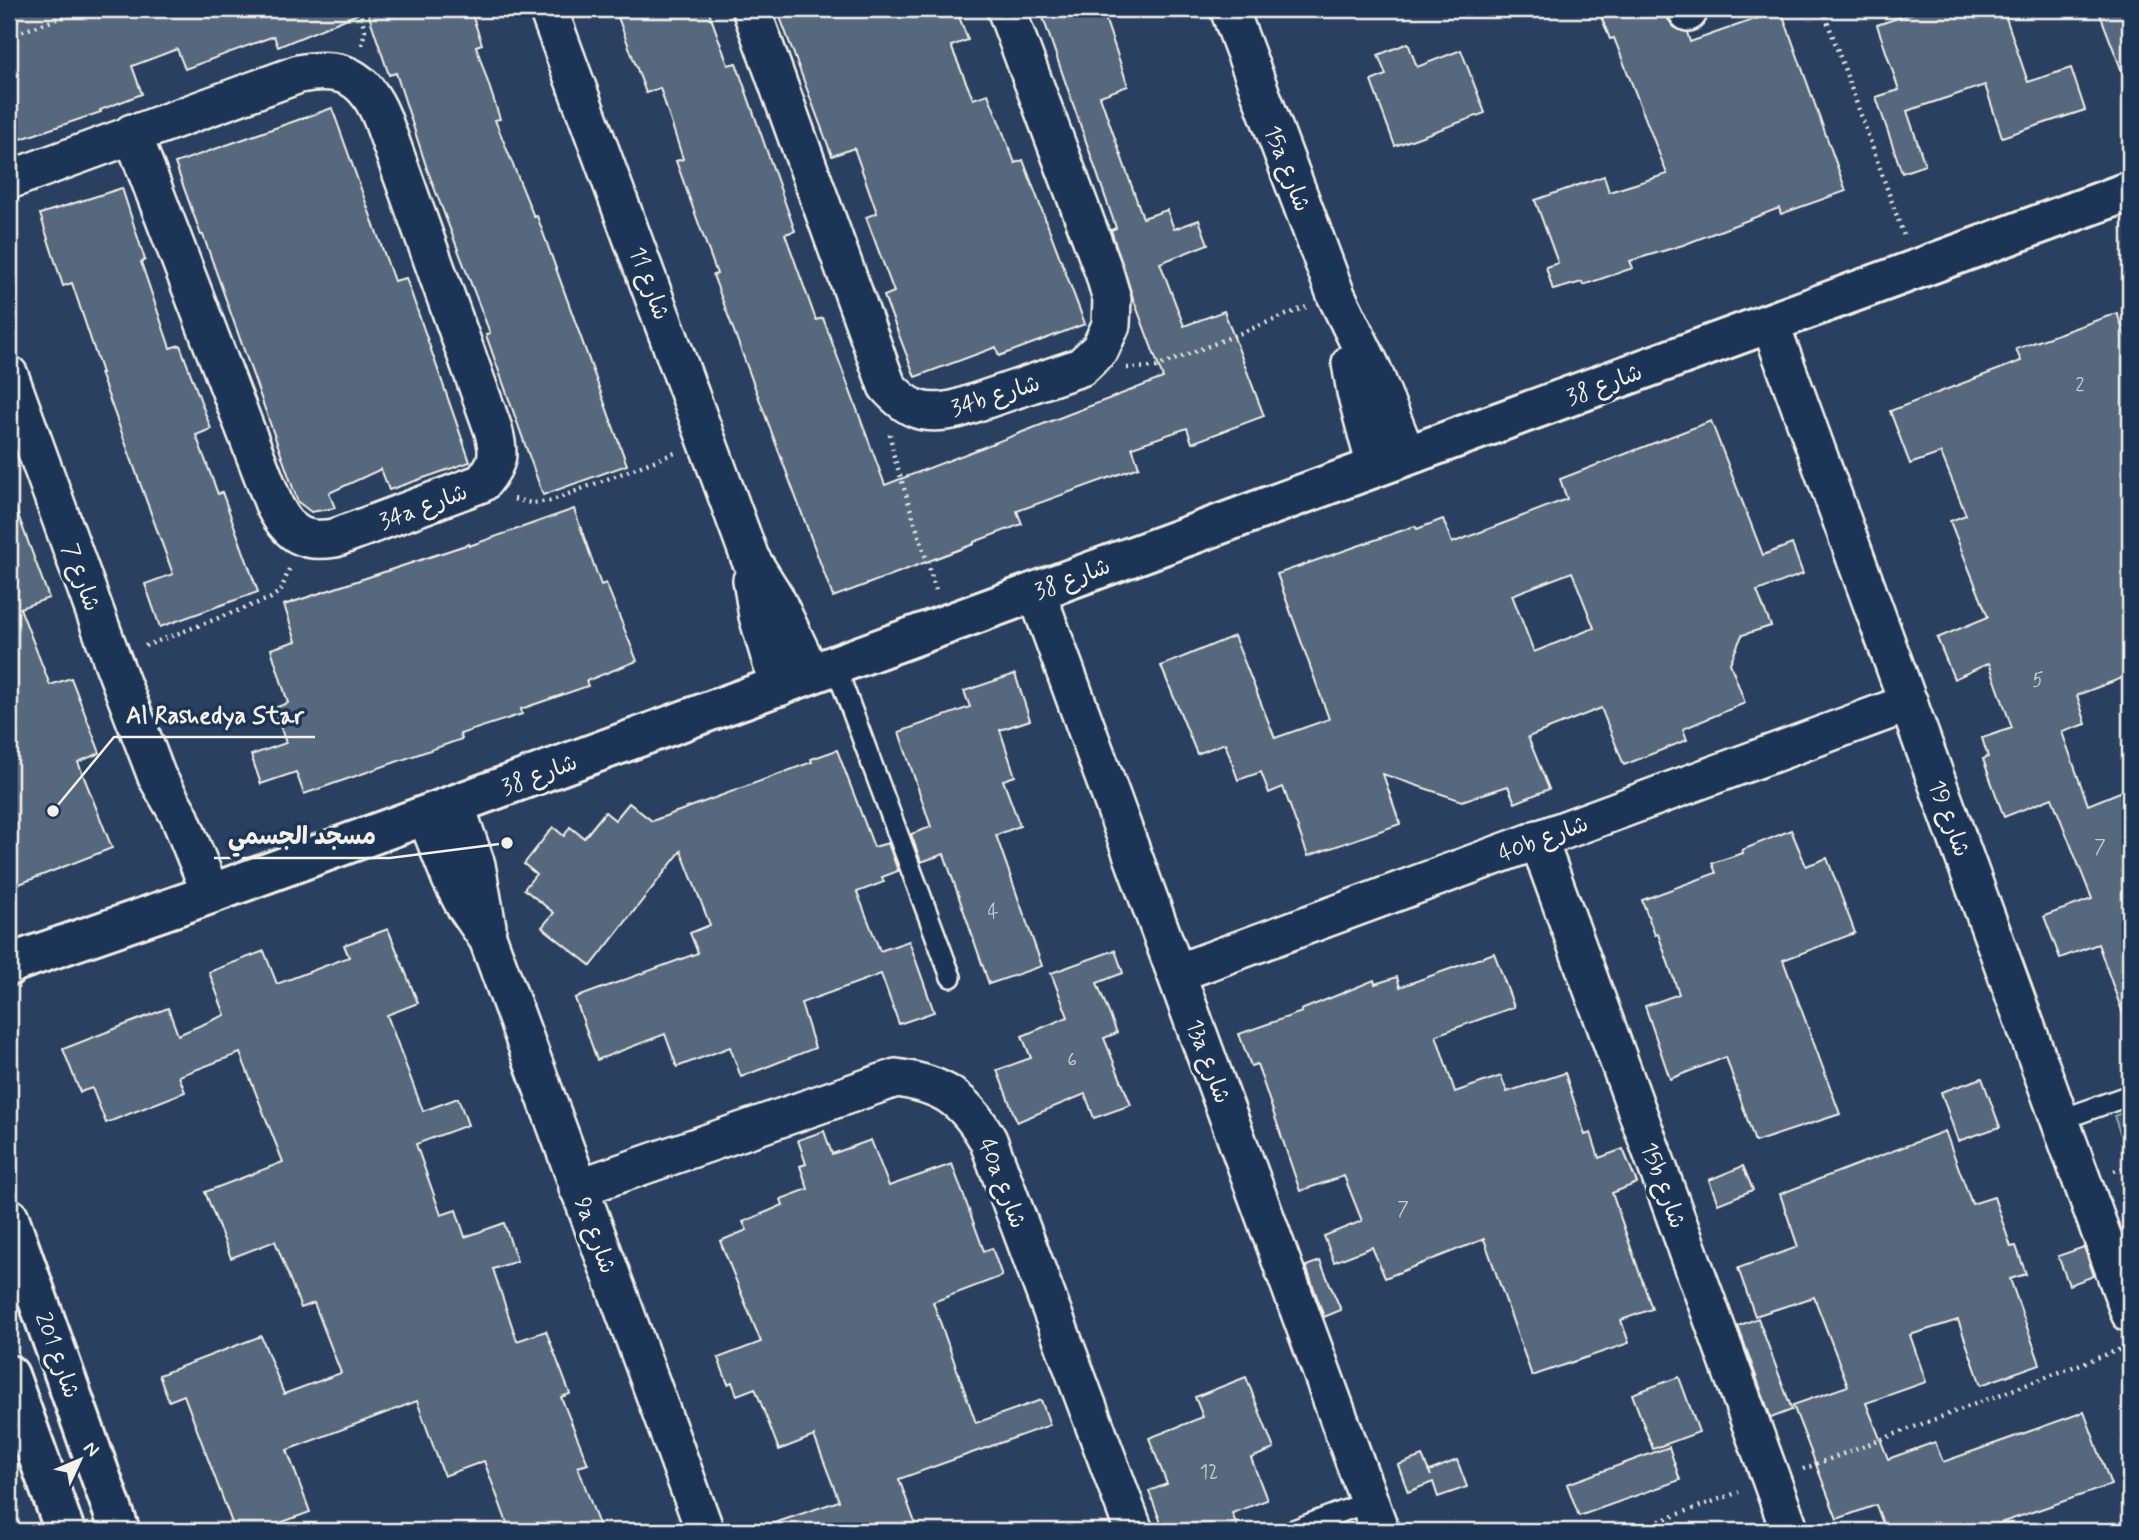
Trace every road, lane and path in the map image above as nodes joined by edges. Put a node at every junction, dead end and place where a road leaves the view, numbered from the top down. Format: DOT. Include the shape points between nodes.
graph roads {
  1 [pos="85,9"];
  2 [pos="548,9"];
  3 [pos="751,9"];
  4 [pos="1006,9"];
  5 [pos="1229,9"];
  6 [pos="1823,9"];
  7 [pos="9,36"];
  8 [pos="132,134"];
  9 [pos="9,180"];
  10 [pos="2130,191"];
  11 [pos="1916,270"];
  12 [pos="1343,311"];
  13 [pos="1770,323"];
  14 [pos="1081,367"];
  15 [pos="9,375"];
  16 [pos="899,400"];
  17 [pos="708,440"];
  18 [pos="1391,461"];
  19 [pos="482,483"];
  20 [pos="299,536"];
  21 [pos="1036,591"];
  22 [pos="946,624"];
  23 [pos="112,659"];
  24 [pos="808,675"];
  25 [pos="1909,703"];
  26 [pos="440,810"];
  27 [pos="1538,839"];
  28 [pos="201,898"];
  29 [pos="10,964"];
  30 [pos="1177,972"];
  31 [pos="951,977"];
  32 [pos="2130,1095"];
  33 [pos="2060,1120"];
  34 [pos="578,1188"];
  35 [pos="9,1218"];
  36 [pos="2130,1313"];
  37 [pos="2130,1346"];
  38 [pos="9,1375"];
  39 [pos="1772,1481"];
  40 [pos="1375,1516"];
  41 [pos="65,1531"];
  42 [pos="120,1531"];
  43 [pos="705,1531"];
  44 [pos="1134,1531"];
  45 [pos="1292,1531"];
  46 [pos="1633,1531"];
  47 [pos="1790,1531"];
  1 -- 7 [label="path"];
  2 -- 17 [label="street, شارع 11"];
  3 -- 16 [label="street" via="880,369"];
  4 -- 14 [label="street, 34b شارع" via="1112,299 1111,326 1101,349"];
  5 -- 12 [label="street, 15a شارع"];
  6 -- 11 [label="path"];
  8 -- 9 [label="street, 34a شارع"];
  8 -- 19 [label="street, 34a شارع" via="299,74 321,70 344,74 361,84 378,108 499,448 495,468"];
  8 -- 20 [label="street" via="275,507 284,524"];
  10 -- 11 [label="street, شارع 38"];
  11 -- 13 [label="street, شارع 38"];
  12 -- 14 [label="path" via="1156,367"];
  12 -- 18 [label="street, 15a شارع" via="1354,384"];
  13 -- 18 [label="street, شارع 38"];
  13 -- 25 [label="street, شارع 19"];
  14 -- 16 [label="street, 34b شارع" via="937,413 917,410"];
  15 -- 23 [label="street, شارع 7"];
  16 -- 22 [label="path" via="890,429 893,453"];
  17 -- 19 [label="path" via="551,500 531,503"];
  17 -- 24 [label="street, شارع 11" via="750,558 754,602"];
  18 -- 21 [label="street, شارع 38"];
  19 -- 20 [label="street, 34a شارع" via="335,538 317,541"];
  20 -- 23 [label="path" via="287,578 271,598"];
  21 -- 22 [label="street, شارع 38"];
  21 -- 30 [label="street, 13a شارع"];
  22 -- 24 [label="street, شارع 38"];
  23 -- 28 [label="street, شارع 7" via="158,777 163,818"];
  24 -- 26 [label="street, شارع 38"];
  24 -- 31 [label="lane"];
  25 -- 27 [label="street, 40b شارع"];
  25 -- 33 [label="street, شارع 19"];
  26 -- 28 [label="street, شارع 38"];
  26 -- 34 [label="street, 9a شارع" via="481,884 488,939"];
  27 -- 30 [label="street, 40b شارع"];
  27 -- 39 [label="street, 15b شارع"];
  28 -- 29 [label="street, شارع 38"];
  30 -- 40 [label="street, 13a شارع"];
  32 -- 33 [label="lane"];
  33 -- 36 [label="street, شارع 19"];
  34 -- 43 [label="street, 9a شارع"];
  34 -- 44 [label="street, 40a شارع" via="896,1077 935,1086 952,1096 967,1108 988,1140"];
  35 -- 42 [label="street, شارع 201"];
  37 -- 39 [label="path"];
  38 -- 41 [label="street"];
  39 -- 46 [label="path"];
  39 -- 47 [label="street, 15b شارع"];
  40 -- 45 [label="lane"];
}
